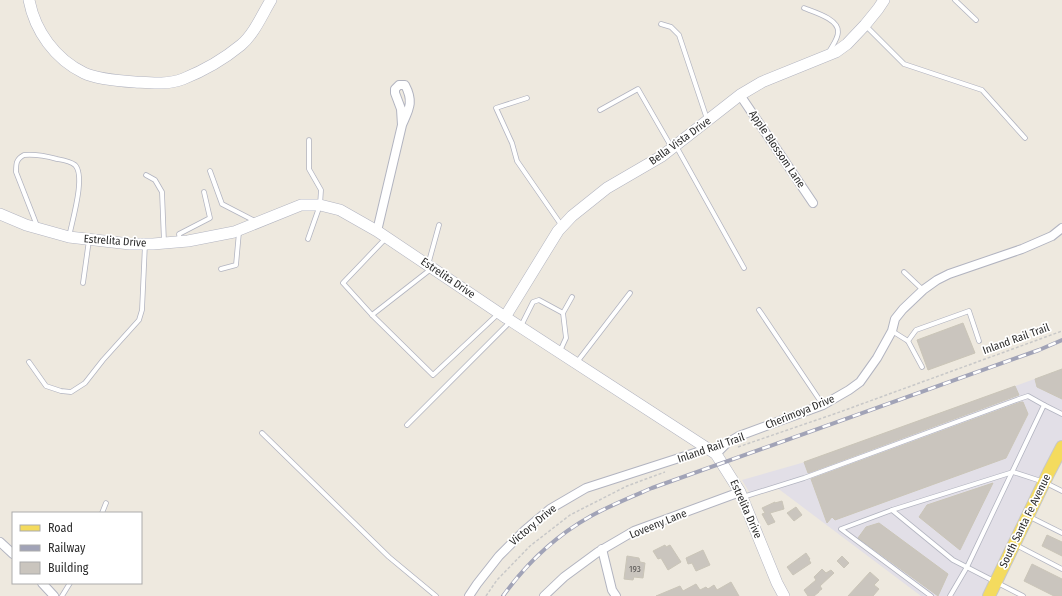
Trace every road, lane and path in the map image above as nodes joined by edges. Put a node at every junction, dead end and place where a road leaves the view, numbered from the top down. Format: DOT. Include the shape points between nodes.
graph roads {
  1 [pos="29,0"];
  2 [pos="271,0"];
  3 [pos="884,0"];
  4 [pos="954,0"];
  5 [pos="804,8"];
  6 [pos="976,20"];
  7 [pos="661,24"];
  8 [pos="865,26"];
  9 [pos="826,56"];
  10 [pos="740,95"];
  11 [pos="527,98"];
  12 [pos="600,110"];
  13 [pos="708,121"];
  14 [pos="402,125"];
  15 [pos="1025,138"];
  16 [pos="309,140"];
  17 [pos="674,147"];
  18 [pos="210,171"];
  19 [pos="146,175"];
  20 [pos="204,192"];
  21 [pos="813,203"];
  22 [pos="320,205"];
  23 [pos="0,214"];
  24 [pos="257,223"];
  25 [pos="438,225"];
  26 [pos="562,226"];
  27 [pos="37,228"];
  28 [pos="1062,228"];
  29 [pos="240,230"];
  30 [pos="382,234"];
  31 [pos="69,237"];
  32 [pos="308,239"];
  33 [pos="89,240"];
  34 [pos="180,242"];
  35 [pos="164,243"];
  36 [pos="145,244"];
  37 [pos="430,266"];
  38 [pos="744,268"];
  39 [pos="221,269"];
  40 [pos="904,272"];
  41 [pos="83,283"];
  42 [pos="923,290"];
  43 [pos="630,293"];
  44 [pos="572,297"];
  45 [pos="759,310"];
  46 [pos="563,313"];
  47 [pos="372,315"];
  48 [pos="509,319"];
  49 [pos="892,331"];
  50 [pos="1062,331"];
  51 [pos="908,341"];
  52 [pos="979,341"];
  53 [pos="560,352"];
  54 [pos="29,362"];
  55 [pos="577,363"];
  56 [pos="922,367"];
  57 [pos="823,405"];
  58 [pos="1044,405"];
  59 [pos="1062,414"];
  60 [pos="407,426"];
  61 [pos="262,433"];
  62 [pos="1062,447"];
  63 [pos="732,449"];
  64 [pos="712,452"];
  65 [pos="669,470"];
  66 [pos="1013,472"];
  67 [pos="1044,482"];
  68 [pos="1062,491"];
  69 [pos="742,495"];
  70 [pos="106,503"];
  71 [pos="892,510"];
  72 [pos="102,512"];
  73 [pos="1028,516"];
  74 [pos="1062,533"];
  75 [pos="0,542"];
  76 [pos="1014,544"];
  77 [pos="602,549"];
  78 [pos="12,553"];
  79 [pos="967,568"];
  80 [pos="1062,569"];
  81 [pos="996,582"];
  82 [pos="43,584"];
  83 [pos="69,584"];
  84 [pos="54,596"];
  85 [pos="62,596"];
  86 [pos="436,596"];
  87 [pos="469,596"];
  88 [pos="486,596"];
  89 [pos="544,596"];
  90 [pos="616,596"];
  91 [pos="784,596"];
  92 [pos="931,596"];
  93 [pos="950,596"];
  94 [pos="989,596"];
  95 [pos="1023,596"];
  1 -- 2 [label="street" via="39,30 64,61 85,74 114,80 160,84 182,79 216,62 241,45 251,35"];
  3 -- 8 [label="street, Bella Vista Drive"];
  4 -- 6 [label="lane"];
  5 -- 9 [label="lane" via="832,20 837,26 837,37"];
  7 -- 13 [label="lane" via="672,27 679,35"];
  8 -- 9 [label="street, Bella Vista Drive" via="847,44"];
  8 -- 15 [label="lane" via="904,64 982,90"];
  9 -- 10 [label="street, Bella Vista Drive" via="762,82"];
  10 -- 13 [label="street, Bella Vista Drive"];
  10 -- 21 [label="street, Apple Blossom Lane"];
  11 -- 26 [label="lane" via="496,108 517,161"];
  12 -- 17 [label="lane" via="638,89"];
  13 -- 17 [label="street, Bella Vista Drive"];
  14 -- 30 [label="street"];
  16 -- 22 [label="lane" via="309,169 321,190"];
  17 -- 26 [label="street, Bella Vista Drive" via="607,188"];
  17 -- 38 [label="lane"];
  18 -- 24 [label="lane" via="222,204"];
  19 -- 35 [label="lane" via="155,180 162,192"];
  20 -- 34 [label="lane" via="210,218 179,234"];
  22 -- 24 [label="street, Estrelita Drive" via="301,205"];
  22 -- 30 [label="street, Estrelita Drive" via="340,210"];
  22 -- 32 [label="lane"];
  23 -- 27 [label="street, Estrelita Drive"];
  24 -- 29 [label="street, Estrelita Drive"];
  25 -- 37 [label="lane"];
  26 -- 48 [label="street, Bella Vista Drive"];
  27 -- 31 [label="street, Estrelita Drive"];
  27 -- 31 [label="lane" via="16,172 17,161 24,154 70,162 78,170 80,183"];
  28 -- 42 [label="street, Cherimoya Drive" via="1052,236 1022,249 949,274"];
  29 -- 34 [label="street, Estrelita Drive"];
  29 -- 39 [label="lane" via="236,265"];
  30 -- 37 [label="street, Estrelita Drive"];
  30 -- 47 [label="lane" via="343,283"];
  31 -- 33 [label="street, Estrelita Drive"];
  33 -- 36 [label="street, Estrelita Drive"];
  33 -- 41 [label="lane"];
  34 -- 35 [label="street, Estrelita Drive"];
  35 -- 36 [label="street, Estrelita Drive"];
  36 -- 54 [label="lane" via="142,310 138,320 85,383 72,392 46,386"];
  37 -- 47 [label="lane"];
  37 -- 48 [label="street, Estrelita Drive"];
  40 -- 42 [label="lane"];
  42 -- 49 [label="street, Cherimoya Drive" via="895,319"];
  43 -- 55 [label="lane"];
  44 -- 46 [label="lane"];
  45 -- 57 [label="lane"];
  46 -- 48 [label="lane" via="539,300"];
  46 -- 53 [label="lane" via="566,338"];
  47 -- 48 [label="lane" via="433,375"];
  48 -- 53 [label="street, Estrelita Drive"];
  48 -- 60 [label="lane"];
  49 -- 51 [label="lane"];
  49 -- 57 [label="street, Cherimoya Drive" via="860,382"];
  50 -- 63 [label="path, Inland Rail Trail"];
  51 -- 52 [label="lane" via="916,330 969,311"];
  51 -- 56 [label="lane"];
  53 -- 55 [label="street, Estrelita Drive"];
  55 -- 64 [label="street, Estrelita Drive"];
  57 -- 64 [label="street, Cherimoya Drive" via="739,436"];
  58 -- 59 [label="lane"];
  58 -- 66 [label="lane"];
  58 -- 69 [label="lane" via="1028,396 804,478"];
  61 -- 86 [label="lane" via="389,557"];
  62 -- 67 [label="main road, South Santa Fe Avenue"];
  64 -- 69 [label="street, Estrelita Drive"];
  64 -- 87 [label="street, Victory Drive" via="586,488 550,510 525,530 498,556"];
  65 -- 88 [label="path, Inland Rail Trail" via="627,486 570,515 530,546 497,580"];
  66 -- 67 [label="lane"];
  66 -- 71 [label="lane"];
  66 -- 79 [label="lane"];
  67 -- 68 [label="lane"];
  67 -- 73 [label="main road, South Santa Fe Avenue"];
  69 -- 77 [label="street, Loveeny Lane" via="634,531"];
  69 -- 91 [label="street, Estrelita Drive"];
  70 -- 72 [label="lane"];
  71 -- 79 [label="lane" via="953,560"];
  71 -- 92 [label="lane" via="841,529"];
  73 -- 74 [label="lane"];
  73 -- 76 [label="main road, South Santa Fe Avenue"];
  75 -- 78 [label="street"];
  76 -- 80 [label="lane"];
  76 -- 81 [label="main road, South Santa Fe Avenue"];
  77 -- 89 [label="street, Loveeny Lane" via="564,577"];
  77 -- 90 [label="street" via="612,590"];
  79 -- 81 [label="lane"];
  79 -- 93 [label="lane"];
  81 -- 94 [label="main road, South Santa Fe Avenue"];
  81 -- 95 [label="lane"];
  82 -- 84 [label="street"];
  83 -- 85 [label="lane"];
}
